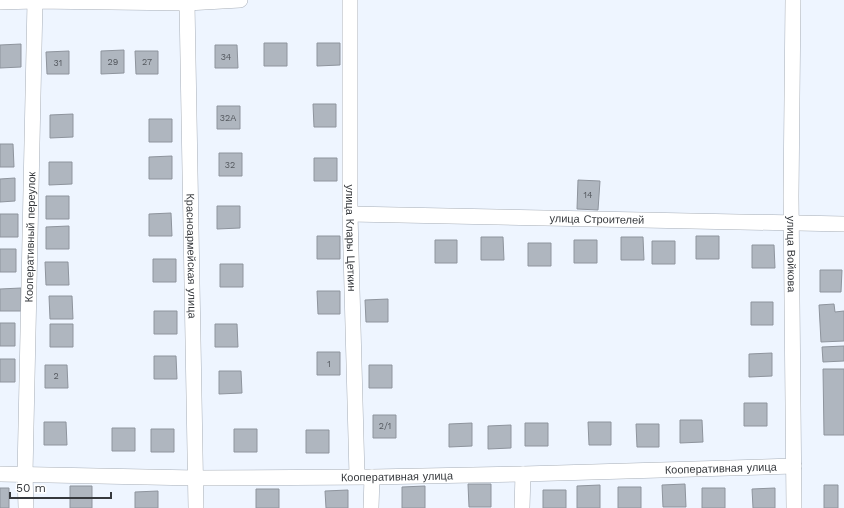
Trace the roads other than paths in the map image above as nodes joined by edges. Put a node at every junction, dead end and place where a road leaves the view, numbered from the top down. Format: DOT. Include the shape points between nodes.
graph roads {
  1 [pos="240,0"];
  2 [pos="350,0"];
  3 [pos="793,0"];
  4 [pos="35,1"];
  5 [pos="0,2"];
  6 [pos="187,3"];
  7 [pos="350,214"];
  8 [pos="792,223"];
  9 [pos="844,224"];
  10 [pos="794,466"];
  11 [pos="0,474"];
  12 [pos="25,474"];
  13 [pos="523,474"];
  14 [pos="357,476"];
  15 [pos="372,477"];
  16 [pos="196,478"];
  17 [pos="26,508"];
  18 [pos="196,508"];
  19 [pos="371,508"];
  20 [pos="522,508"];
  21 [pos="794,508"];
  1 -- 6 [label="street"];
  2 -- 7 [label="street, улица Клары Цеткин"];
  3 -- 8 [label="street, улица Войкова"];
  4 -- 5 [label="street"];
  4 -- 6 [label="street"];
  4 -- 12 [label="street, Кооперативный переулок"];
  6 -- 16 [label="street, Красноармейская улица"];
  7 -- 8 [label="street, улица Строителей"];
  7 -- 14 [label="street, улица Клары Цеткин"];
  8 -- 9 [label="street, улица Строителей"];
  8 -- 10 [label="street, улица Войкова"];
  10 -- 13 [label="street, Кооперативная улица"];
  10 -- 21 [label="street, улица Войкова"];
  11 -- 12 [label="street, Кооперативная улица"];
  12 -- 16 [label="street, Кооперативная улица"];
  12 -- 17 [label="street, Кооперативный переулок"];
  13 -- 15 [label="street, Кооперативная улица"];
  13 -- 20 [label="street"];
  14 -- 15 [label="street, Кооперативная улица"];
  14 -- 16 [label="street, Кооперативная улица"];
  15 -- 19 [label="street"];
  16 -- 18 [label="street, Красноармейская улица"];
}
